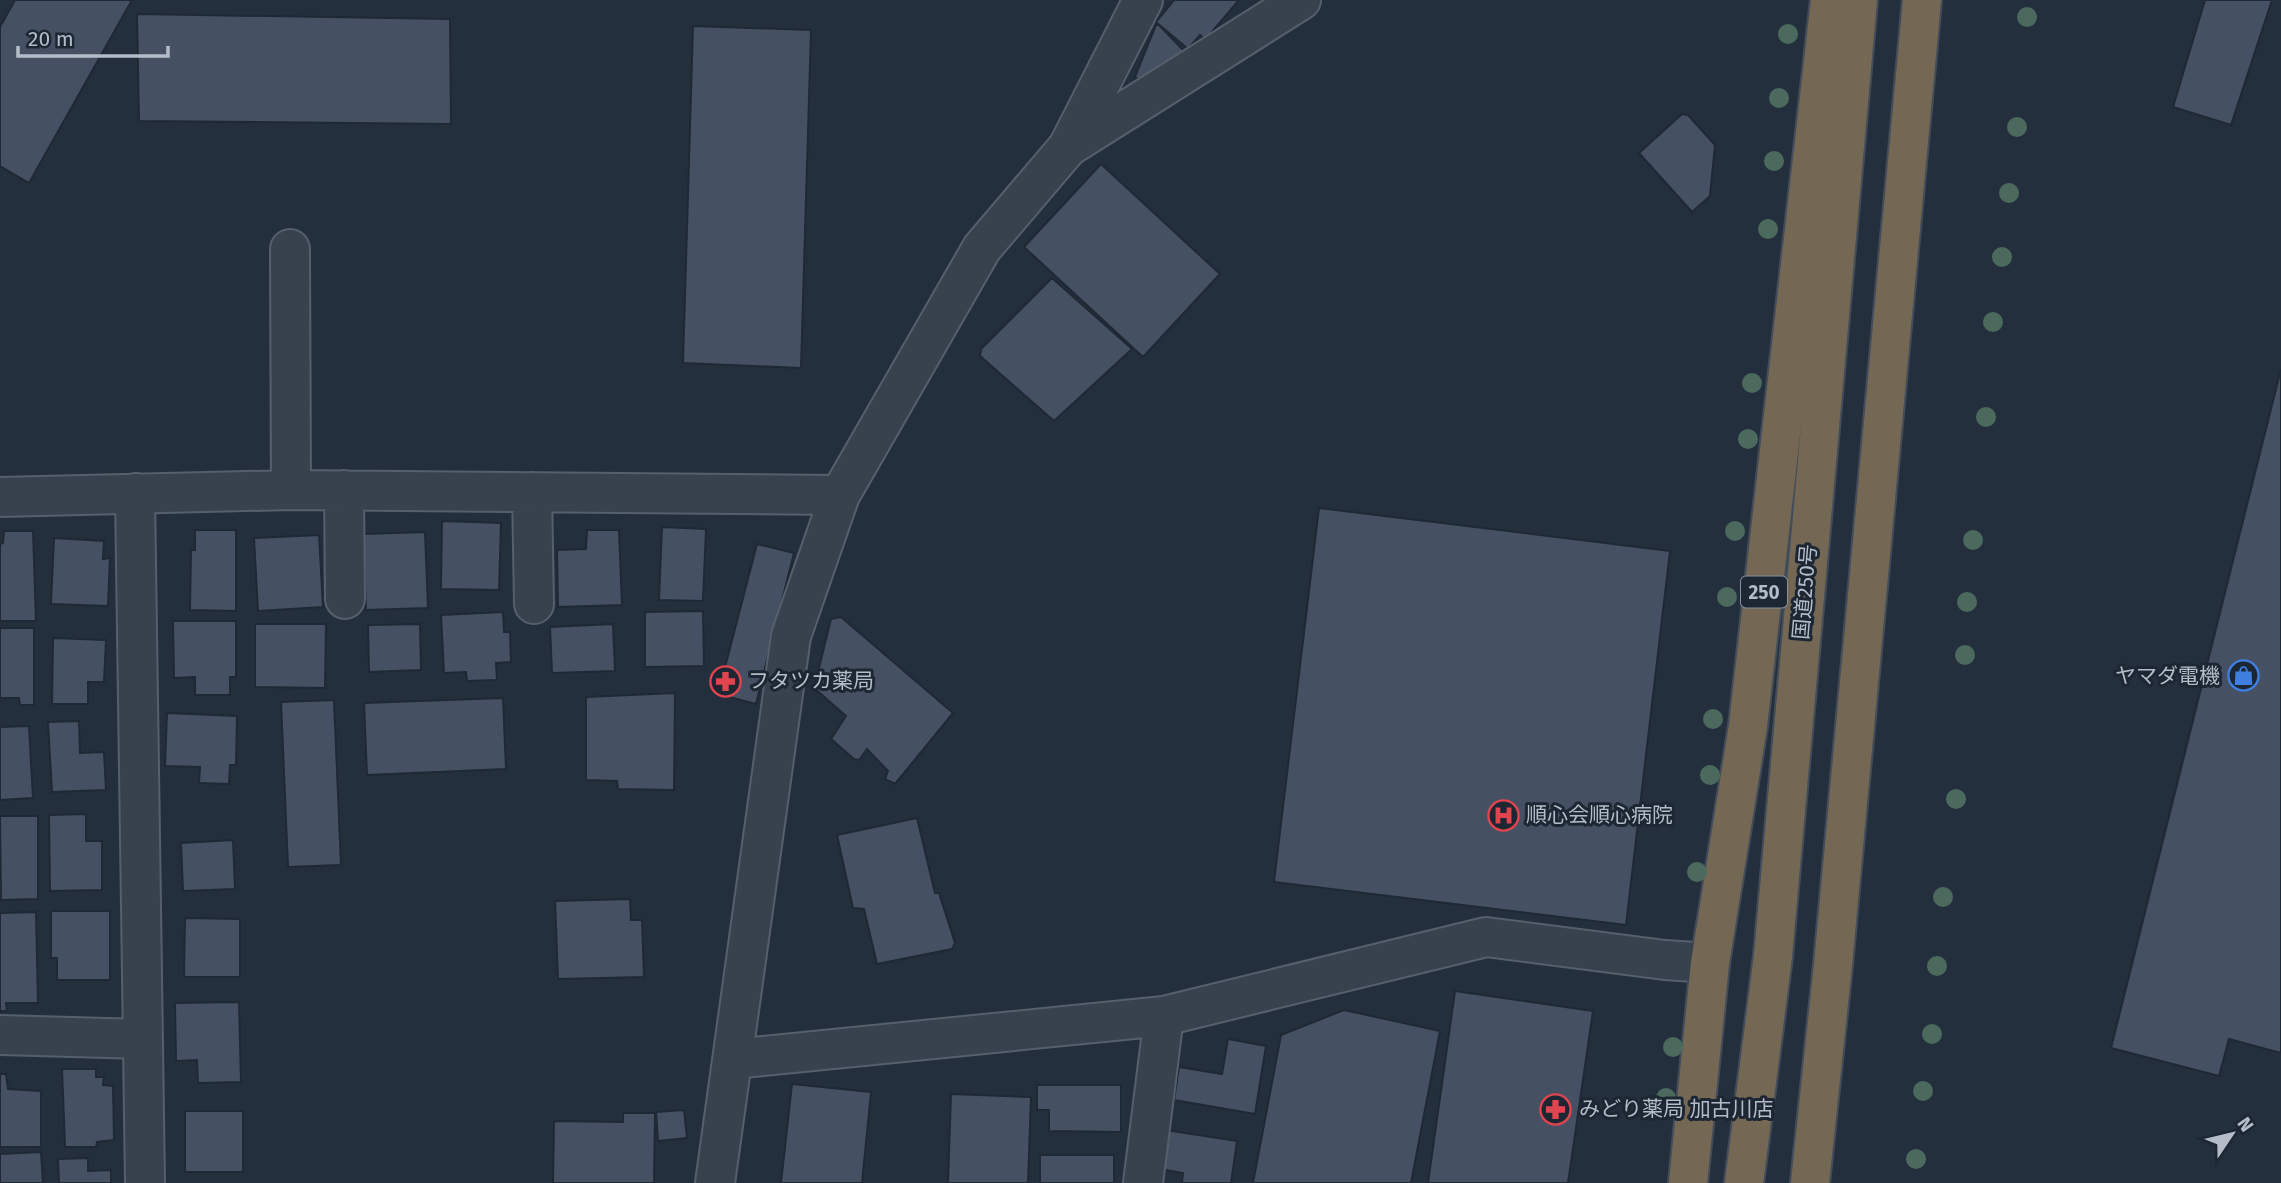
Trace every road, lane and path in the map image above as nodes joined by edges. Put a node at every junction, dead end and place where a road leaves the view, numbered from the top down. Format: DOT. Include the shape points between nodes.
graph roads {
  1 [pos="1143,0"];
  2 [pos="1301,0"];
  3 [pos="1830,0"];
  4 [pos="1858,0"];
  5 [pos="1922,0"];
  6 [pos="1068,148"];
  7 [pos="290,249"];
  8 [pos="291,490"];
  9 [pos="344,490"];
  10 [pos="532,492"];
  11 [pos="135,493"];
  12 [pos="840,495"];
  13 [pos="0,497"];
  14 [pos="345,599"];
  15 [pos="534,604"];
  16 [pos="1710,962"];
  17 [pos="1164,1016"];
  18 [pos="0,1035"];
  19 [pos="143,1039"];
  20 [pos="733,1059"];
  21 [pos="145,1183"];
  22 [pos="715,1183"];
  23 [pos="1143,1183"];
  24 [pos="1688,1183"];
  25 [pos="1744,1183"];
  26 [pos="1810,1183"];
  1 -- 6 [label="street"];
  2 -- 6 [label="street"];
  3 -- 16 [label="highway, 250" via="1748,726"];
  4 -- 25 [label="highway, 国道250号 / 250" via="1773,956"];
  5 -- 26 [label="highway"];
  6 -- 12 [label="street" via="982,248"];
  7 -- 8 [label="street"];
  8 -- 9 [label="street"];
  8 -- 11 [label="street"];
  9 -- 10 [label="street"];
  9 -- 14 [label="street"];
  10 -- 12 [label="street"];
  10 -- 15 [label="street"];
  11 -- 13 [label="street"];
  11 -- 19 [label="street"];
  12 -- 20 [label="street" via="791,636"];
  16 -- 17 [label="street" via="1486,937"];
  16 -- 24 [label="highway, 250"];
  17 -- 20 [label="street"];
  17 -- 23 [label="street"];
  18 -- 19 [label="street"];
  19 -- 21 [label="street"];
  20 -- 22 [label="street"];
}
